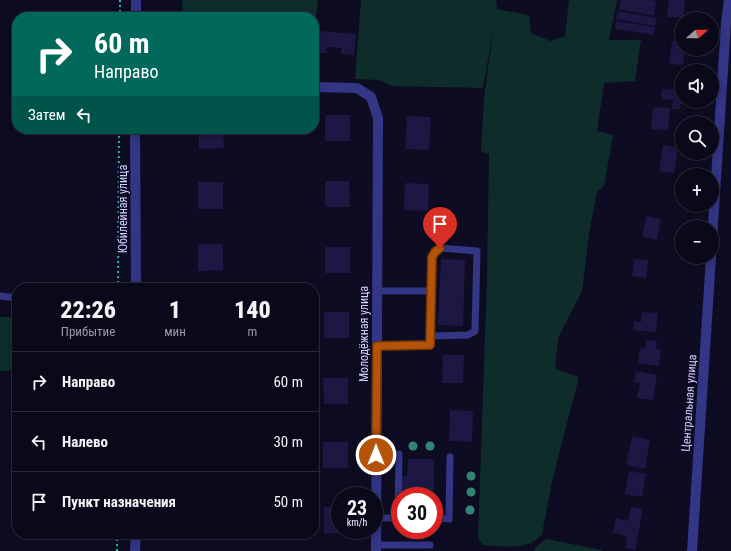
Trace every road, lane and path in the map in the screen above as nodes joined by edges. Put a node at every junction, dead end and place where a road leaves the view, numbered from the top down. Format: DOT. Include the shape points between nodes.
graph roads {
  1 [pos="120,0"];
  2 [pos="136,0"];
  3 [pos="729,0"];
  4 [pos="120,12"];
  5 [pos="136,12"];
  6 [pos="319,87"];
  7 [pos="119,134"];
  8 [pos="136,134"];
  9 [pos="713,220"];
  10 [pos="711,264"];
  11 [pos="118,283"];
  12 [pos="136,283"];
  13 [pos="377,291"];
  14 [pos="432,291"];
  15 [pos="0,296"];
  16 [pos="12,297"];
  17 [pos="431,336"];
  18 [pos="377,346"];
  19 [pos="399,454"];
  20 [pos="450,458"];
  21 [pos="376,487"];
  22 [pos="399,487"];
  23 [pos="443,519"];
  24 [pos="117,539"];
  25 [pos="136,539"];
  26 [pos="430,545"];
  27 [pos="376,548"];
  28 [pos="117,551"];
  29 [pos="136,551"];
  30 [pos="692,551"];
  1 -- 4 [label="path"];
  2 -- 5 [label="street"];
  3 -- 9 [label="street"];
  6 -- 13 [label="street, Молодёжная улица" via="357,88 371,97 378,118"];
  7 -- 11 [label="path"];
  8 -- 12 [label="street, Юбилейная улица"];
  10 -- 30 [label="street, Центральная улица"];
  13 -- 14 [label="lane"];
  13 -- 18 [label="street, Молодёжная улица"];
  14 -- 17 [label="lane"];
  14 -- 17 [label="lane" via="432,257 435,252 440,248 477,251 475,331 468,335"];
  15 -- 16 [label="lane"];
  17 -- 18 [label="lane" via="430,345"];
  18 -- 21 [label="street, Молодёжная улица"];
  19 -- 22 [label="lane"];
  20 -- 23 [label="lane" via="449,519"];
  24 -- 28 [label="path"];
  25 -- 29 [label="street"];
  26 -- 27 [label="lane"];
}
